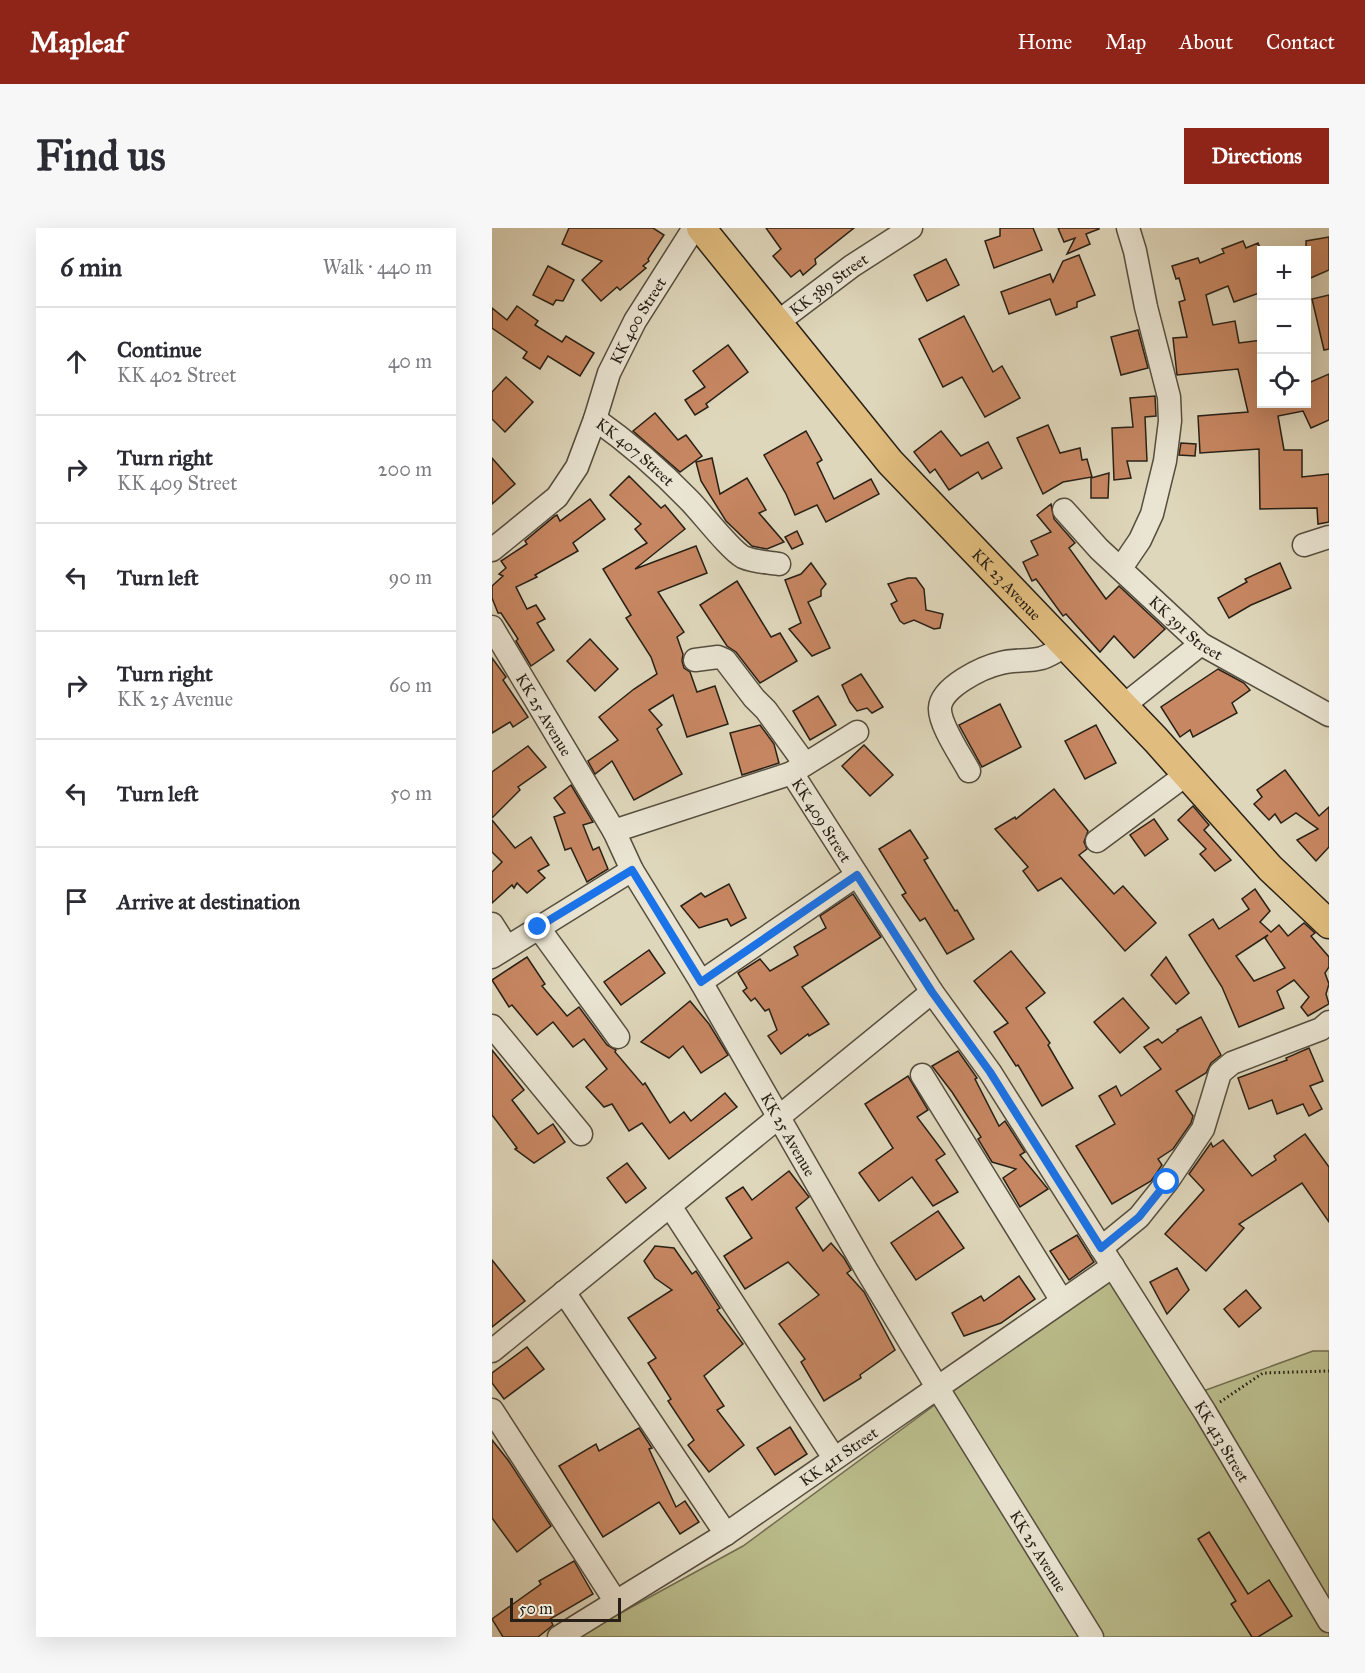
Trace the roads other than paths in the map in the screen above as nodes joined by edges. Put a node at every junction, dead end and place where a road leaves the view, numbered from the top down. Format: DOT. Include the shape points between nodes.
graph roads {
  1 [pos="694,228"];
  2 [pos="701,228"];
  3 [pos="910,228"];
  4 [pos="1128,228"];
  5 [pos="778,322"];
  6 [pos="595,419"];
  7 [pos="1064,510"];
  8 [pos="1329,537"];
  9 [pos="1304,544"];
  10 [pos="492,550"];
  11 [pos="779,564"];
  12 [pos="1121,568"];
  13 [pos="492,627"];
  14 [pos="1201,644"];
  15 [pos="1066,645"];
  16 [pos="695,660"];
  17 [pos="1123,706"];
  18 [pos="1329,715"];
  19 [pos="856,732"];
  20 [pos="798,768"];
  21 [pos="969,771"];
  22 [pos="1187,774"];
  23 [pos="614,831"];
  24 [pos="1097,841"];
  25 [pos="632,870"];
  26 [pos="857,875"];
  27 [pos="492,924"];
  28 [pos="1329,924"];
  29 [pos="538,927"];
  30 [pos="499,952"];
  31 [pos="701,982"];
  32 [pos="932,992"];
  33 [pos="1329,1022"];
  34 [pos="492,1026"];
  35 [pos="618,1037"];
  36 [pos="922,1075"];
  37 [pos="779,1118"];
  38 [pos="581,1134"];
  39 [pos="670,1206"];
  40 [pos="1107,1257"];
  41 [pos="564,1292"];
  42 [pos="1062,1301"];
  43 [pos="492,1351"];
  44 [pos="937,1387"];
  45 [pos="492,1410"];
  46 [pos="834,1458"];
  47 [pos="726,1534"];
  48 [pos="616,1602"];
  49 [pos="1329,1621"];
  50 [pos="559,1637"];
  51 [pos="1092,1637"];
  1 -- 6 [label="street, KK 400 Street" via="635,321 609,373"];
  2 -- 5 [label="main road, KK 23 Avenue"];
  3 -- 5 [label="street, KK 389 Street"];
  4 -- 12 [label="street" via="1169,397 1170,421 1152,514"];
  5 -- 15 [label="main road, KK 23 Avenue" via="890,462"];
  6 -- 10 [label="street, KK 407 Street" via="577,467 557,498"];
  6 -- 11 [label="street, KK 407 Street" via="657,469 741,556"];
  7 -- 12 [label="street, KK 391 Street"];
  8 -- 9 [label="street"];
  12 -- 14 [label="street, KK 391 Street"];
  13 -- 23 [label="street, KK 25 Avenue"];
  14 -- 17 [label="street"];
  14 -- 18 [label="street, KK 391 Street"];
  15 -- 17 [label="main road, KK 23 Avenue"];
  15 -- 21 [label="street" via="1040,658 993,665 959,682 942,700 942,718"];
  16 -- 20 [label="street" via="725,660 766,710"];
  17 -- 22 [label="main road, KK 23 Avenue"];
  19 -- 20 [label="street"];
  20 -- 23 [label="street, KK 409 Street"];
  20 -- 26 [label="street, KK 409 Street"];
  22 -- 24 [label="street"];
  22 -- 28 [label="main road, KK 23 Avenue" via="1270,868"];
  23 -- 25 [label="street, KK 25 Avenue"];
  25 -- 29 [label="street"];
  25 -- 31 [label="street, KK 25 Avenue"];
  26 -- 31 [label="street"];
  26 -- 32 [label="street, KK 409 Street"];
  27 -- 30 [label="street"];
  29 -- 30 [label="street"];
  29 -- 35 [label="street"];
  31 -- 37 [label="street, KK 25 Avenue"];
  32 -- 37 [label="street"];
  32 -- 40 [label="street, KK 409 Street" via="990,1072"];
  33 -- 40 [label="street, KK 411 Street" via="1321,1029 1232,1063 1220,1073 1203,1129"];
  34 -- 38 [label="street"];
  36 -- 42 [label="street"];
  37 -- 39 [label="street"];
  37 -- 44 [label="street, KK 25 Avenue"];
  39 -- 41 [label="street"];
  39 -- 46 [label="street"];
  40 -- 42 [label="street, KK 411 Street"];
  40 -- 49 [label="street, KK 413 Street"];
  41 -- 43 [label="street"];
  41 -- 47 [label="street"];
  42 -- 44 [label="street, KK 411 Street"];
  44 -- 46 [label="street, KK 411 Street"];
  44 -- 51 [label="street, KK 25 Avenue"];
  45 -- 48 [label="street"];
  46 -- 47 [label="street, KK 411 Street"];
  47 -- 48 [label="street, KK 411 Street"];
  48 -- 50 [label="street, KK 411 Street"];
}
